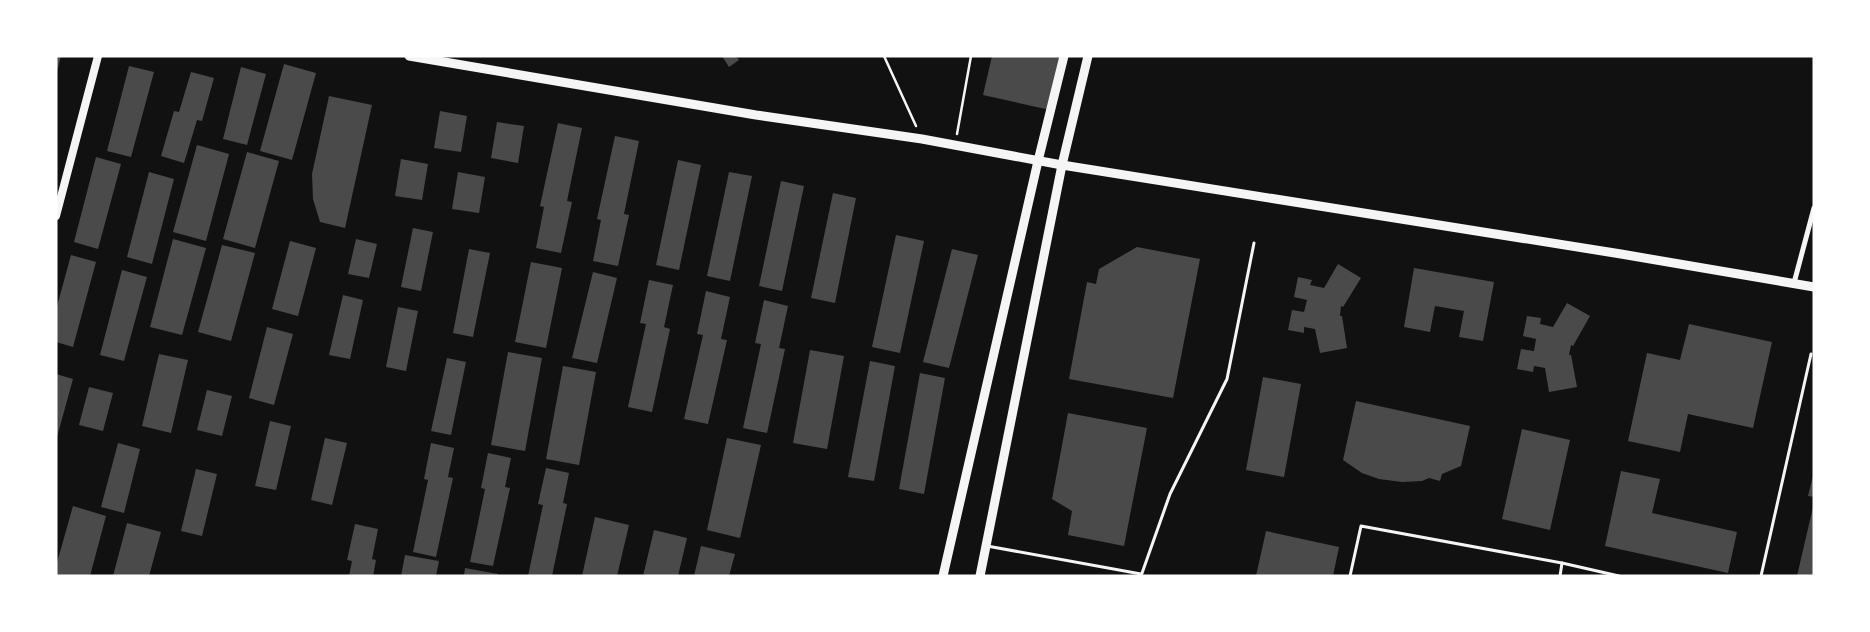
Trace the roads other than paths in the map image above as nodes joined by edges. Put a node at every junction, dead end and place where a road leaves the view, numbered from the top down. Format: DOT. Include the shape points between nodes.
graph roads {
  1 [pos="98,56"];
  2 [pos="409,56"];
  3 [pos="1064,56"];
  4 [pos="1088,56"];
  5 [pos="1038,161"];
  6 [pos="1062,165"];
  7 [pos="1814,208"];
  8 [pos="56,216"];
  9 [pos="1254,243"];
  10 [pos="1794,283"];
  11 [pos="1814,287"];
  12 [pos="1811,354"];
  13 [pos="987,546"];
  14 [pos="1562,563"];
  15 [pos="1141,575"];
  16 [pos="943,576"];
  17 [pos="980,576"];
  18 [pos="1350,576"];
  19 [pos="1560,576"];
  20 [pos="1619,576"];
  21 [pos="1761,576"];
  1 -- 8 [label="street"];
  2 -- 5 [label="main road" via="756,115 922,139"];
  3 -- 5 [label="main road"];
  4 -- 6 [label="main road"];
  5 -- 6 [label="main road"];
  5 -- 16 [label="main road"];
  6 -- 10 [label="main road"];
  6 -- 13 [label="main road"];
  7 -- 10 [label="street"];
  9 -- 15 [label="lane" via="1227,380 1170,494"];
  10 -- 11 [label="main road"];
  12 -- 21 [label="lane"];
  13 -- 15 [label="lane"];
  13 -- 17 [label="main road"];
  14 -- 18 [label="lane" via="1360,526"];
  14 -- 19 [label="lane"];
  14 -- 20 [label="lane"];
}
